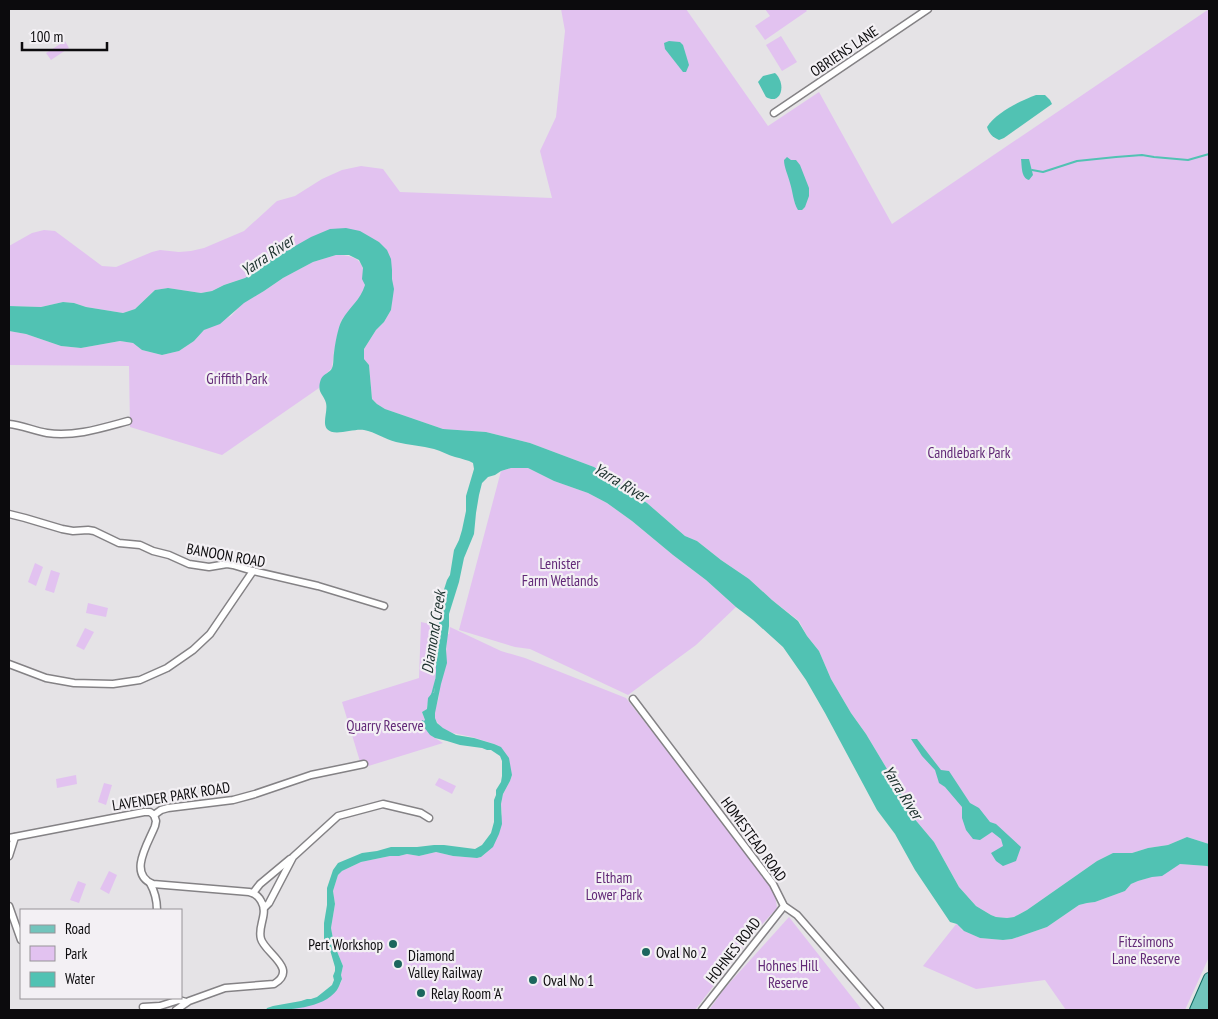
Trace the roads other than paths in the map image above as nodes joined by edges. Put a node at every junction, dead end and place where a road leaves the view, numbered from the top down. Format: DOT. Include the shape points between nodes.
graph roads {
  1 [pos="928,9"];
  2 [pos="774,113"];
  3 [pos="128,422"];
  4 [pos="9,424"];
  5 [pos="9,514"];
  6 [pos="253,571"];
  7 [pos="384,606"];
  8 [pos="9,664"];
  9 [pos="633,699"];
  10 [pos="364,764"];
  11 [pos="154,815"];
  12 [pos="429,818"];
  13 [pos="12,837"];
  14 [pos="9,856"];
  15 [pos="292,857"];
  16 [pos="151,883"];
  17 [pos="253,893"];
  18 [pos="9,906"];
  19 [pos="784,906"];
  20 [pos="264,908"];
  21 [pos="157,909"];
  22 [pos="20,937"];
  23 [pos="1209,978"];
  24 [pos="1209,997"];
  25 [pos="186,1002"];
  26 [pos="143,1007"];
  27 [pos="176,1010"];
  28 [pos="702,1010"];
  29 [pos="880,1010"];
  30 [pos="1195,1010"];
  31 [pos="1203,1010"];
  1 -- 2 [label="street, OBRIENS LANE"];
  3 -- 4 [label="street" via="88,432 58,434"];
  5 -- 6 [label="street, BANOON ROAD" via="62,529 94,531 122,545 140,545 193,565 227,564"];
  6 -- 7 [label="street, BANOON ROAD"];
  6 -- 8 [label="street" via="210,634 167,668 140,680 113,684 74,683 46,678"];
  9 -- 19 [label="street, HOMESTEAD ROAD" via="773,884"];
  10 -- 11 [label="street, LAVENDER PARK ROAD" via="311,775 233,800 168,808"];
  11 -- 13 [label="street, LAVENDER PARK ROAD" via="144,812"];
  11 -- 16 [label="street" via="155,826 140,860 142,874"];
  12 -- 15 [label="street" via="422,813 386,804 342,815"];
  13 -- 14 [label="street"];
  15 -- 17 [label="street"];
  15 -- 20 [label="street" via="270,904"];
  16 -- 17 [label="street"];
  16 -- 21 [label="street"];
  17 -- 20 [label="street"];
  18 -- 22 [label="street"];
  19 -- 28 [label="street, HOHNES ROAD"];
  19 -- 29 [label="street, HOMESTEAD ROAD" via="797,915"];
  20 -- 25 [label="street" via="260,937 280,964 282,973 279,979 270,985 228,988"];
  23 -- 30 [label="main road"];
  24 -- 31 [label="main road"];
  25 -- 26 [label="street" via="179,1000"];
  25 -- 27 [label="street"];
}
